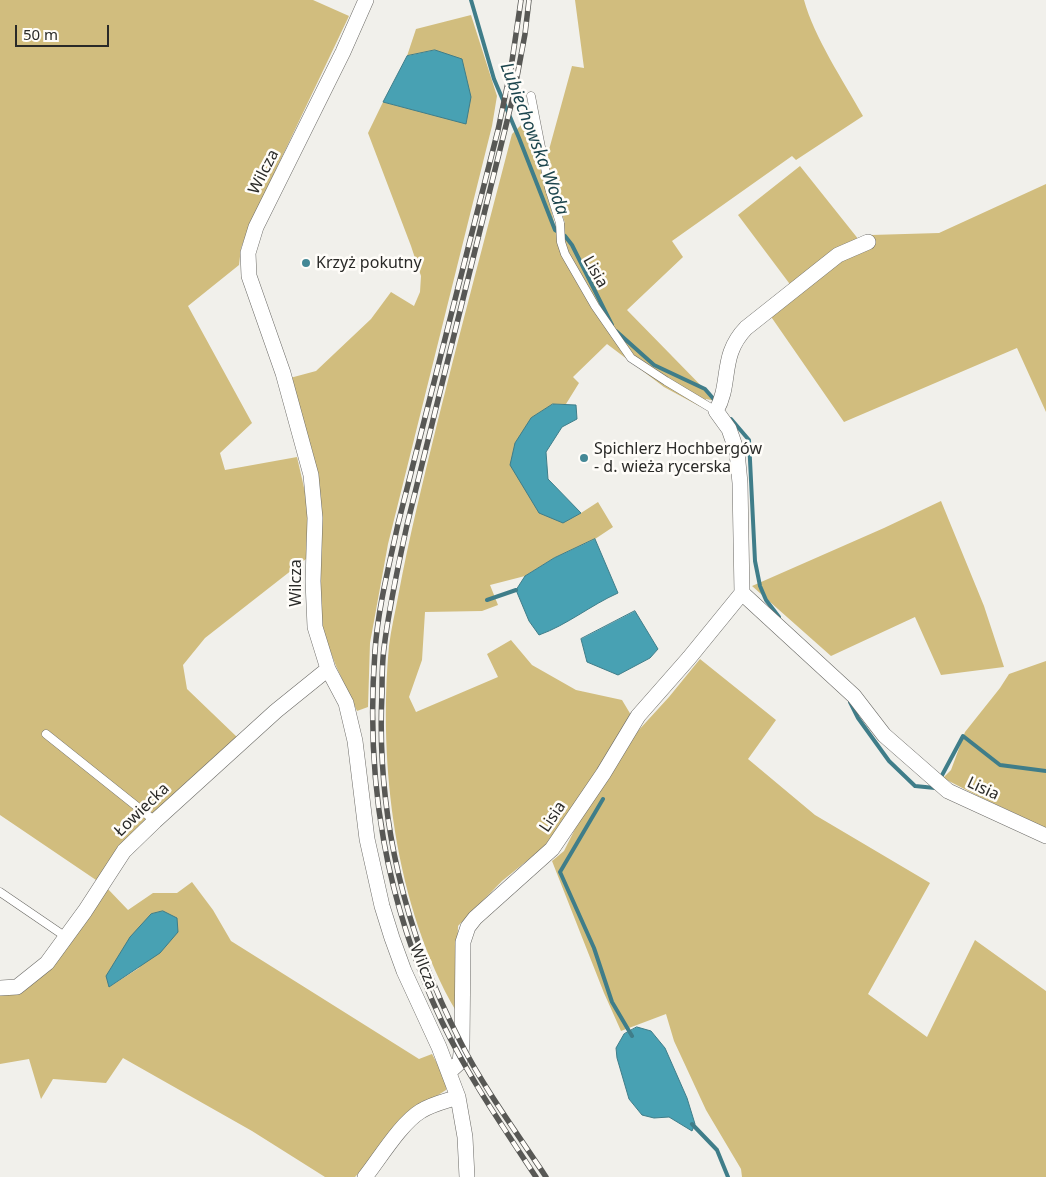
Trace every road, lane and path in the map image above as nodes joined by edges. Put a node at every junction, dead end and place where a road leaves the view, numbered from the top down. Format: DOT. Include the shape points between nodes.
graph roads {
  1 [pos="366,0"];
  2 [pos="531,96"];
  3 [pos="868,242"];
  4 [pos="716,411"];
  5 [pos="742,593"];
  6 [pos="328,669"];
  7 [pos="46,734"];
  8 [pos="155,821"];
  9 [pos="1046,836"];
  10 [pos="0,892"];
  11 [pos="66,937"];
  12 [pos="0,988"];
  13 [pos="449,1072"];
  14 [pos="458,1097"];
  15 [pos="365,1177"];
  16 [pos="467,1177"];
  1 -- 6 [label="street, Wilcza" via="256,227 248,253 249,276 283,373 312,475 315,518 313,605"];
  2 -- 4 [label="lane, Lisia" via="549,188 560,223 561,242 595,306 631,358"];
  3 -- 4 [label="street" via="838,255 738,336 727,361 721,403"];
  4 -- 5 [label="street, Lisia" via="729,428 737,452"];
  5 -- 9 [label="street, Lisia" via="854,696 884,734 948,792"];
  5 -- 13 [label="street, Lisia" via="638,716 552,849 468,927 463,942 460,1062"];
  6 -- 8 [label="street, Łowiecka" via="276,711"];
  6 -- 13 [label="street, Wilcza" via="346,703 355,741 367,839 388,923 404,971"];
  7 -- 8 [label="lane"];
  8 -- 11 [label="street, Łowiecka" via="124,851"];
  10 -- 11 [label="lane"];
  11 -- 12 [label="street, Łowiecka" via="47,963 17,987"];
  13 -- 14 [label="street, Wilcza"];
  14 -- 15 [label="street" via="419,1112"];
  14 -- 16 [label="street, Wilcza"];
}
